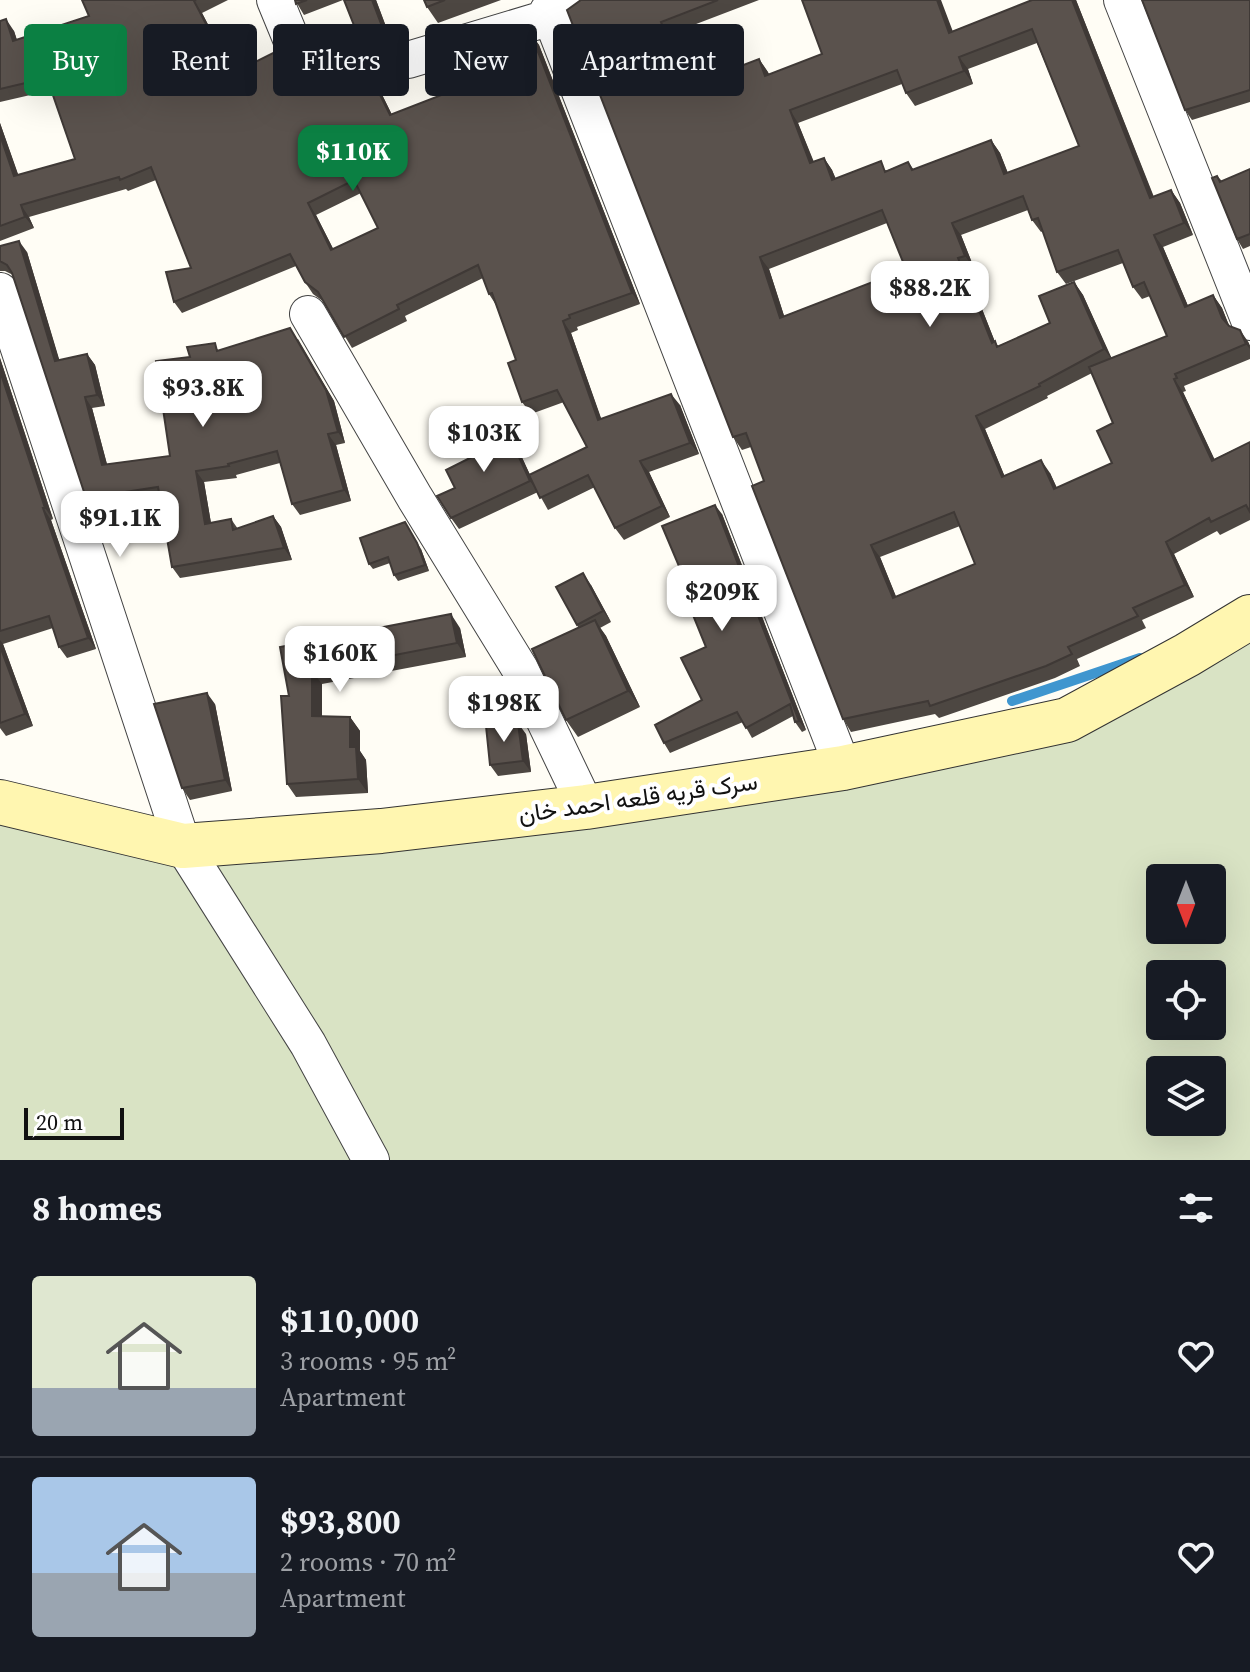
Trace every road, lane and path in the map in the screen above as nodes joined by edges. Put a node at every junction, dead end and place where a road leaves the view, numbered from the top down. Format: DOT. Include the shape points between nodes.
graph roads {
  1 [pos="275,0"];
  2 [pos="1122,0"];
  3 [pos="562,9"];
  4 [pos="285,24"];
  5 [pos="409,60"];
  6 [pos="0,291"];
  7 [pos="308,314"];
  8 [pos="1250,322"];
  9 [pos="1250,617"];
  10 [pos="843,768"];
  11 [pos="0,802"];
  12 [pos="586,807"];
  13 [pos="183,846"];
  14 [pos="371,1160"];
  1 -- 4 [label="street"];
  2 -- 8 [label="street"];
  3 -- 5 [label="street"];
  3 -- 10 [label="street"];
  6 -- 13 [label="street"];
  7 -- 12 [label="street" via="520,669"];
  9 -- 10 [label="street, سرک قریه قلعه احمد خان" via="1067,720"];
  10 -- 12 [label="street, سرک قریه قلعه احمد خان"];
  11 -- 13 [label="street, سرک قریه قلعه احمد خان"];
  12 -- 13 [label="street, سرک قریه قلعه احمد خان" via="381,831"];
  13 -- 14 [label="street" via="308,1044"];
}
